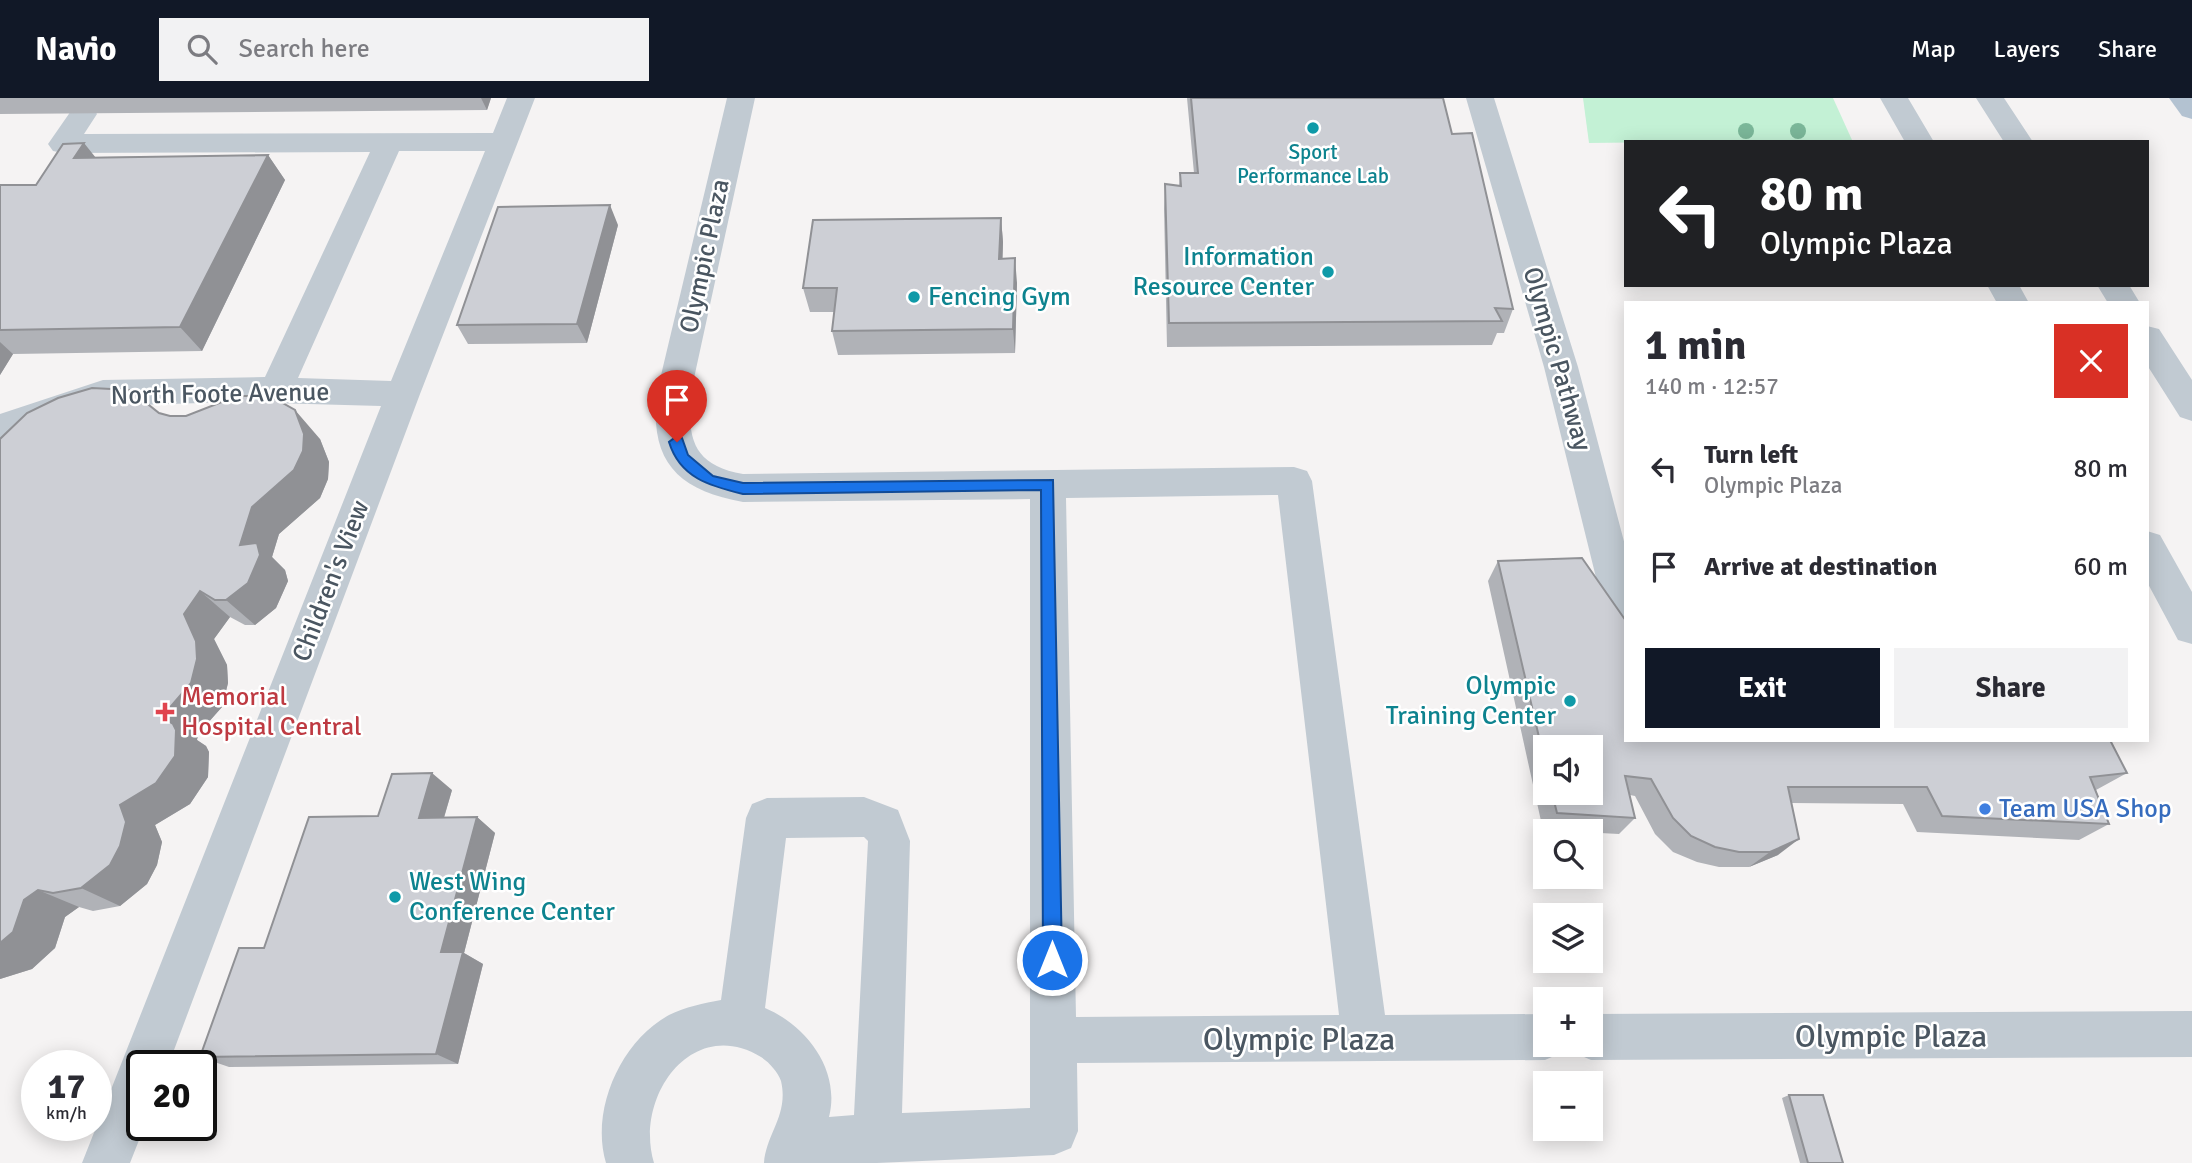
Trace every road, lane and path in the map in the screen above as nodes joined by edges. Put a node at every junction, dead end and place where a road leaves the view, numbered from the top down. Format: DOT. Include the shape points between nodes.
graph roads {
  1 [pos="522,98"];
  2 [pos="741,98"];
  3 [pos="1480,98"];
  4 [pos="1894,98"];
  5 [pos="1990,98"];
  6 [pos="2183,98"];
  7 [pos="2192,110"];
  8 [pos="83,114"];
  9 [pos="1919,140"];
  10 [pos="2018,140"];
  11 [pos="388,142"];
  12 [pos="505,142"];
  13 [pos="2149,341"];
  14 [pos="276,390"];
  15 [pos="403,394"];
  16 [pos="2192,408"];
  17 [pos="0,428"];
  18 [pos="1048,484"];
  19 [pos="2149,550"];
  20 [pos="1624,614"];
  21 [pos="2192,628"];
  22 [pos="741,1021"];
  23 [pos="2192,1034"];
  24 [pos="1533,1037"];
  25 [pos="1603,1037"];
  26 [pos="1365,1039"];
  27 [pos="1053,1040"];
  28 [pos="150,1050"];
  29 [pos="126,1112"];
  30 [pos="877,1139"];
  31 [pos="793,1152"];
  32 [pos="106,1163"];
  33 [pos="631,1163"];
  1 -- 12 [label="street, Children's View"];
  2 -- 18 [label="street, Olympic Plaza" via="677,374 672,425 681,458 709,480 743,488"];
  3 -- 20 [label="street, Olympic Pathway" via="1562,367"];
  4 -- 9 [label="street"];
  5 -- 10 [label="street"];
  6 -- 7 [label="main road"];
  8 -- 11 [label="street" via="63,144"];
  11 -- 12 [label="street"];
  11 -- 14 [label="street"];
  12 -- 15 [label="street, Children's View"];
  13 -- 16 [label="street"];
  14 -- 15 [label="street, North Foote Avenue"];
  14 -- 17 [label="street, North Foote Avenue" via="103,393"];
  15 -- 28 [label="street, Children's View"];
  18 -- 26 [label="street, Olympic Plaza" via="1294,481"];
  18 -- 27 [label="street"];
  19 -- 21 [label="street"];
  22 -- 30 [label="street" via="766,818 864,817 883,824 889,841"];
  22 -- 31 [label="street" via="765,1028 784,1042 799,1062 807,1114"];
  22 -- 33 [label="street" via="710,1023 680,1034 654,1055 635,1084 625,1117 625,1150"];
  23 -- 25 [label="street, Olympic Plaza"];
  24 -- 26 [label="street, Olympic Plaza"];
  26 -- 27 [label="street, Olympic Plaza"];
  27 -- 30 [label="street" via="1054,1131"];
  29 -- 32 [label="street, Children's View"];
  30 -- 31 [label="street"];
}
